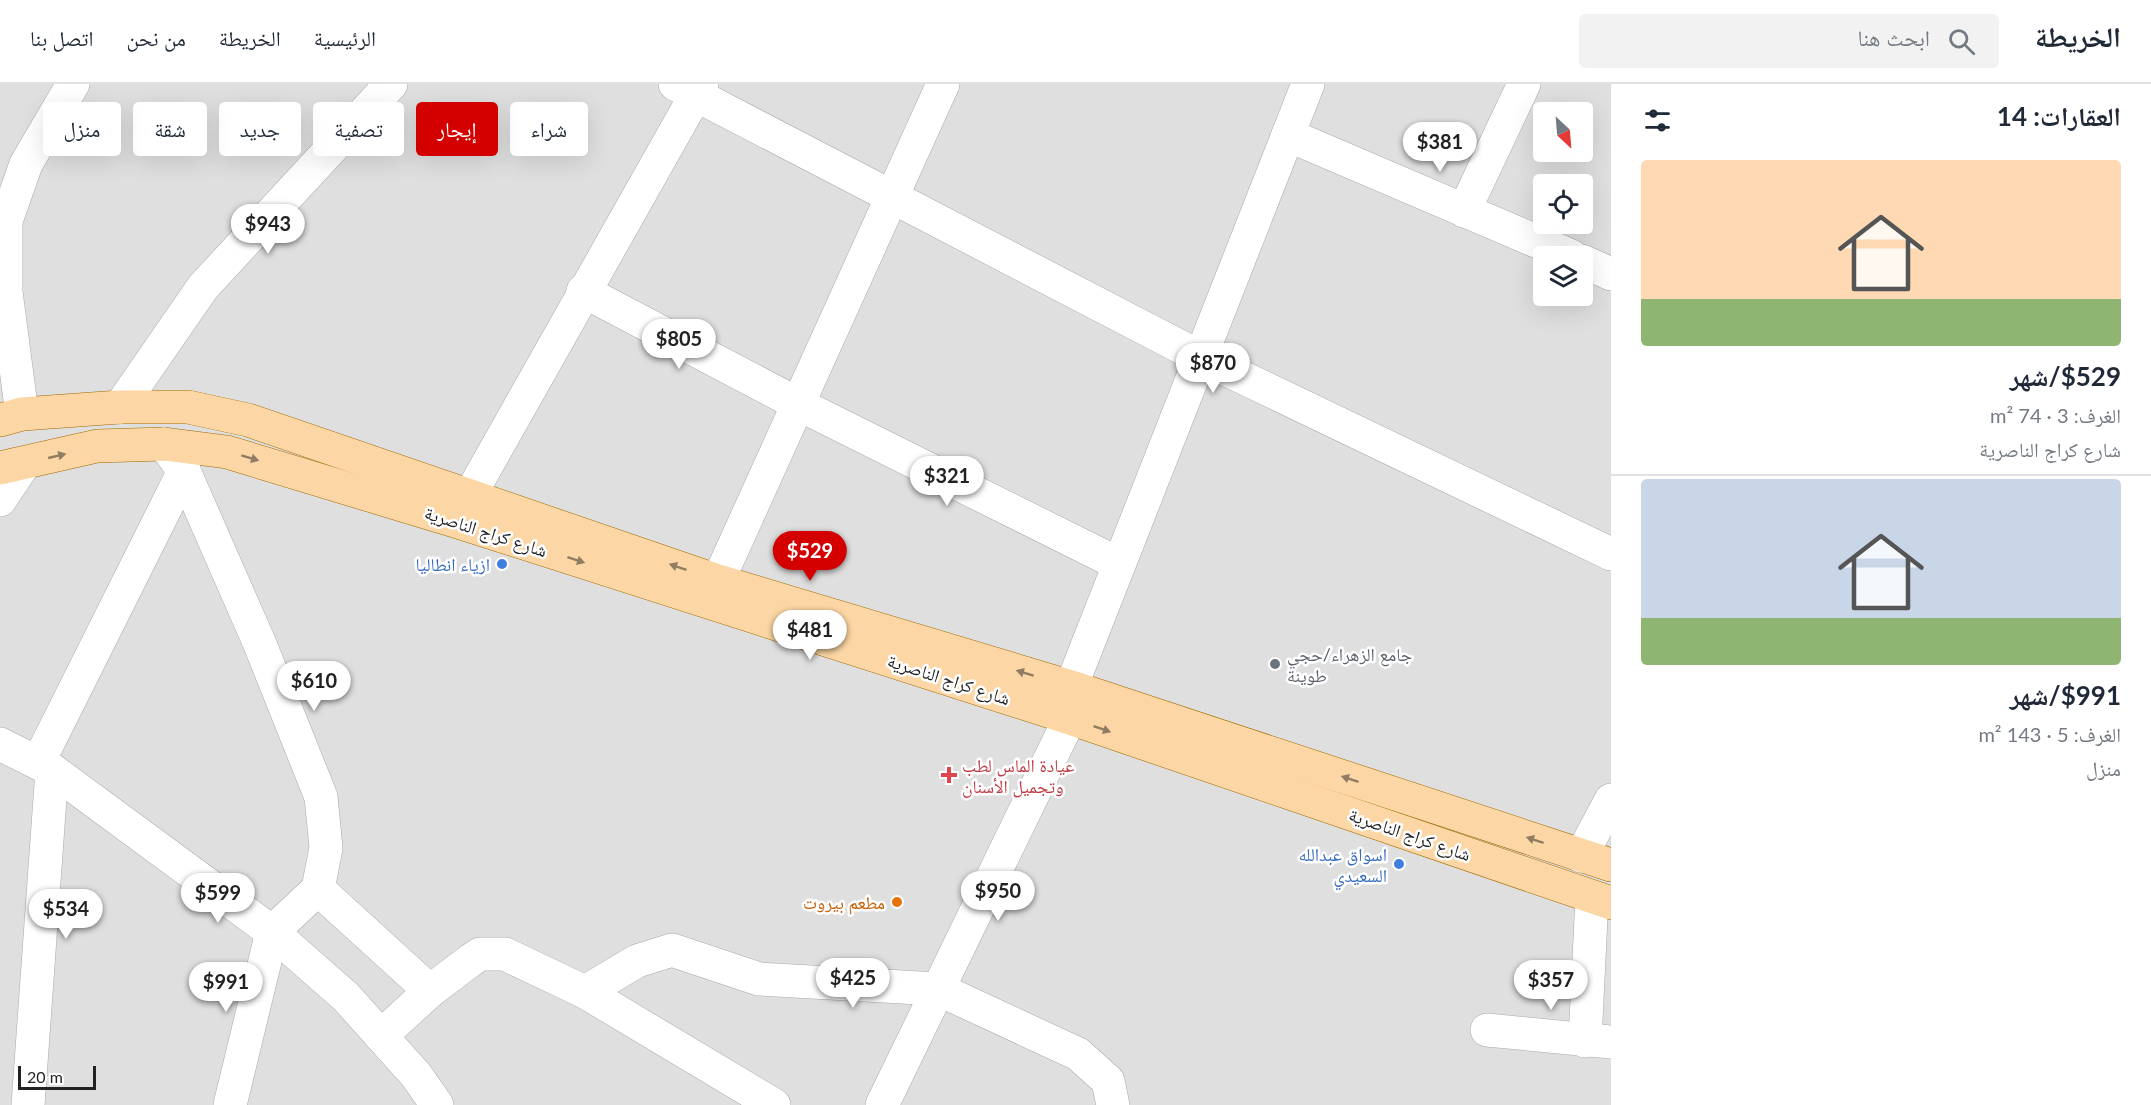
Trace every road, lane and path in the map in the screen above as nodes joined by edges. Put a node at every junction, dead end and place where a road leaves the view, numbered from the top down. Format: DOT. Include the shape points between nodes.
graph roads {
  1 [pos="73,84"];
  2 [pos="391,84"];
  3 [pos="943,84"];
  4 [pos="1308,84"];
  5 [pos="1524,84"];
  6 [pos="691,88"];
  7 [pos="1288,135"];
  8 [pos="892,197"];
  9 [pos="1464,211"];
  10 [pos="1547,246"];
  11 [pos="1593,266"];
  12 [pos="1611,274"];
  13 [pos="584,291"];
  14 [pos="1200,357"];
  15 [pos="798,404"];
  16 [pos="120,407"];
  17 [pos="11,417"];
  18 [pos="164,444"];
  19 [pos="12,466"];
  20 [pos="184,471"];
  21 [pos="470,495"];
  22 [pos="0,500"];
  23 [pos="1611,554"];
  24 [pos="1119,564"];
  25 [pos="718,581"];
  26 [pos="1070,702"];
  27 [pos="0,744"];
  28 [pos="45,767"];
  29 [pos="1611,800"];
  30 [pos="1596,860"];
  31 [pos="318,890"];
  32 [pos="1602,900"];
  33 [pos="272,932"];
  34 [pos="938,989"];
  35 [pos="430,991"];
  36 [pos="585,992"];
  37 [pos="1487,1030"];
  38 [pos="381,1036"];
  39 [pos="1598,1042"];
  40 [pos="28,1105"];
  41 [pos="230,1105"];
  42 [pos="437,1105"];
  43 [pos="774,1105"];
  44 [pos="882,1105"];
  45 [pos="1113,1105"];
  1 -- 17 [label="street" via="26,164 6,221"];
  2 -- 16 [label="street" via="203,287"];
  3 -- 8 [label="street"];
  4 -- 7 [label="street"];
  5 -- 9 [label="street"];
  6 -- 8 [label="street"];
  6 -- 13 [label="street"];
  7 -- 9 [label="street"];
  7 -- 14 [label="street"];
  8 -- 14 [label="street"];
  8 -- 15 [label="street"];
  9 -- 10 [label="street"];
  11 -- 12 [label="street"];
  13 -- 15 [label="street"];
  13 -- 21 [label="street"];
  14 -- 23 [label="street"];
  14 -- 24 [label="street"];
  15 -- 24 [label="street"];
  15 -- 25 [label="street"];
  16 -- 17 [label="main road, شارع كراج الناصرية"];
  16 -- 21 [label="main road, شارع كراج الناصرية" via="188,407 248,420"];
  19 -- 18 [label="main road, شارع كراج الناصرية, one-way" via="97,446"];
  18 -- 20 [label="street"];
  18 -- 26 [label="main road, شارع كراج الناصرية, one-way" via="238,455"];
  19 -- 22 [label="street"];
  20 -- 28 [label="street"];
  20 -- 31 [label="street" via="321,797 326,848"];
  25 -- 21 [label="main road, شارع كراج الناصرية, one-way"];
  24 -- 26 [label="street"];
  26 -- 25 [label="main road, شارع كراج الناصرية, one-way"];
  30 -- 26 [label="main road, شارع كراج الناصرية, one-way"];
  26 -- 32 [label="main road, شارع كراج الناصرية, one-way"];
  26 -- 34 [label="street"];
  27 -- 28 [label="street"];
  28 -- 33 [label="street"];
  28 -- 40 [label="street"];
  29 -- 30 [label="street"];
  31 -- 33 [label="street"];
  31 -- 35 [label="street"];
  32 -- 39 [label="street"];
  33 -- 38 [label="street" via="346,997"];
  33 -- 41 [label="street"];
  34 -- 36 [label="street" via="759,979 672,950 637,961"];
  34 -- 44 [label="street"];
  34 -- 45 [label="street" via="1078,1054 1108,1081"];
  35 -- 36 [label="street" via="480,954 493,952 506,954"];
  35 -- 38 [label="street"];
  36 -- 43 [label="street"];
  37 -- 39 [label="street"];
  38 -- 42 [label="street"];
}
